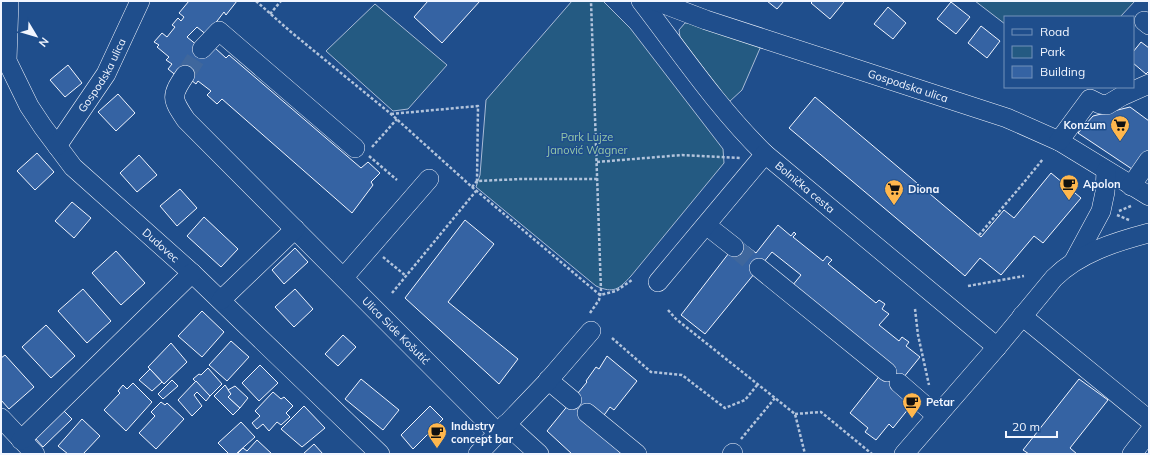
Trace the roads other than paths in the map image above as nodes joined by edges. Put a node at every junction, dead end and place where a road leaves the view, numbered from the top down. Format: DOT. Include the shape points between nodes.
graph roads {
  1 [pos="9,1"];
  2 [pos="140,1"];
  3 [pos="641,1"];
  4 [pos="656,1"];
  5 [pos="202,49"];
  6 [pos="4,62"];
  7 [pos="185,75"];
  8 [pos="1149,84"];
  9 [pos="1059,141"];
  10 [pos="57,146"];
  11 [pos="361,151"];
  12 [pos="765,154"];
  13 [pos="1149,160"];
  14 [pos="1106,171"];
  15 [pos="428,180"];
  16 [pos="1131,186"];
  17 [pos="1143,200"];
  18 [pos="706,225"];
  19 [pos="295,229"];
  20 [pos="1149,233"];
  21 [pos="734,247"];
  22 [pos="1074,261"];
  23 [pos="759,268"];
  24 [pos="192,273"];
  25 [pos="344,277"];
  26 [pos="658,282"];
  27 [pos="221,300"];
  28 [pos="1022,316"];
  29 [pos="589,324"];
  30 [pos="996,347"];
  31 [pos="548,380"];
  32 [pos="572,400"];
  33 [pos="587,413"];
  34 [pos="937,416"];
  35 [pos="1,418"];
  36 [pos="1149,420"];
  37 [pos="502,428"];
  38 [pos="1149,432"];
  39 [pos="22,440"];
  40 [pos="35,454"];
  41 [pos="380,454"];
  42 [pos="478,454"];
  43 [pos="539,454"];
  44 [pos="637,454"];
  45 [pos="904,454"];
  46 [pos="1132,454"];
  1 -- 6 [label="street, Dudovec"];
  2 -- 10 [label="street, Gospodska ulica" via="106,74"];
  3 -- 12 [label="street, Bolnička cesta" via="728,114"];
  4 -- 9 [label="street, Gospodska ulica" via="706,20 1007,118"];
  5 -- 11 [label="street" via="219,31"];
  6 -- 10 [label="street, Dudovec" via="29,106"];
  7 -- 19 [label="street, Ulica Side Košutić" via="174,94 175,104 186,120"];
  8 -- 9 [label="street" via="1106,105 1090,99"];
  9 -- 14 [label="street, Gospodska ulica"];
  10 -- 24 [label="street, Dudovec" via="73,167"];
  12 -- 18 [label="street"];
  12 -- 30 [label="street, Bolnička cesta"];
  13 -- 16 [label="street"];
  14 -- 16 [label="street, Gospodska ulica"];
  14 -- 22 [label="street" via="1106,192 1101,211"];
  15 -- 25 [label="street"];
  16 -- 17 [label="street, Gospodska ulica"];
  18 -- 21 [label="street"];
  18 -- 26 [label="street"];
  19 -- 25 [label="street, Ulica Side Košutić"];
  19 -- 27 [label="street"];
  20 -- 22 [label="street" via="1123,240"];
  22 -- 28 [label="street" via="1054,278"];
  23 -- 34 [label="street"];
  24 -- 27 [label="street, Dudovec"];
  24 -- 39 [label="street"];
  25 -- 37 [label="street, Ulica Side Košutić"];
  27 -- 41 [label="street, Dudovec"];
  28 -- 30 [label="street"];
  28 -- 36 [label="street"];
  29 -- 31 [label="street"];
  30 -- 34 [label="street"];
  31 -- 32 [label="street"];
  31 -- 37 [label="street"];
  33 -- 44 [label="street"];
  34 -- 45 [label="street"];
  35 -- 39 [label="street"];
  37 -- 42 [label="street"];
  37 -- 43 [label="street, Ulica Side Košutić"];
  38 -- 46 [label="street"];
  39 -- 40 [label="street"];
}
